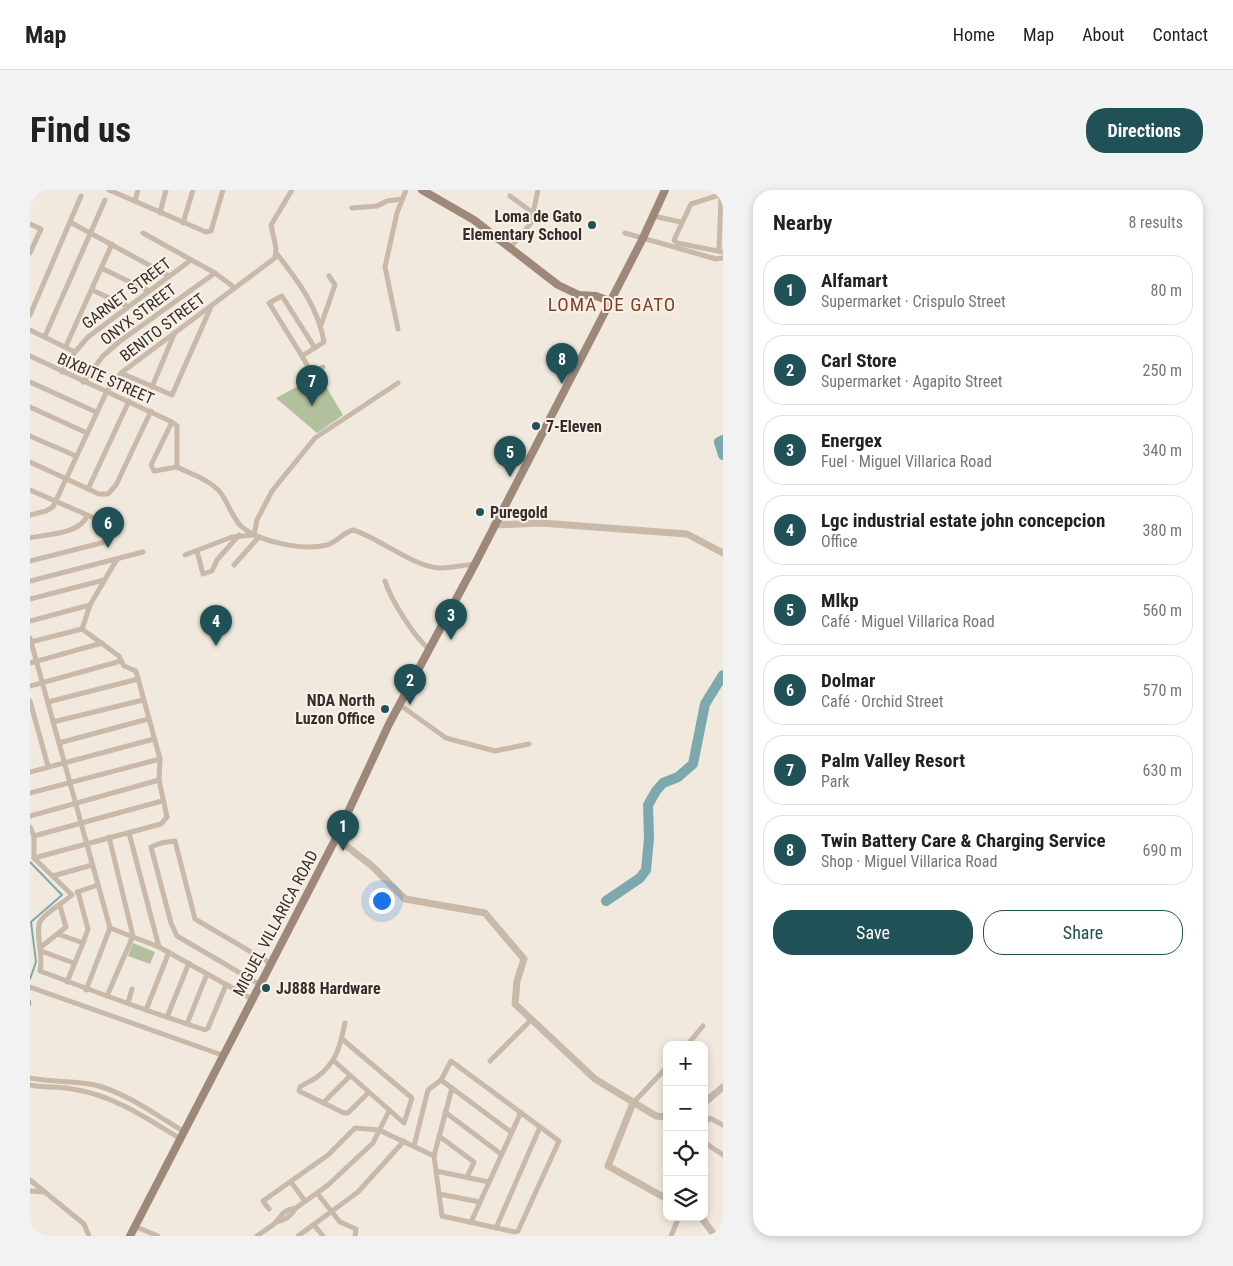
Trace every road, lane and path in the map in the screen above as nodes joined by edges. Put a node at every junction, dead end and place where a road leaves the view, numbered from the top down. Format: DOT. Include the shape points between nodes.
graph roads {
  1 [pos="32,190"];
  2 [pos="110,190"];
  3 [pos="138,190"];
  4 [pos="166,190"];
  5 [pos="193,190"];
  6 [pos="223,190"];
  7 [pos="292,190"];
  8 [pos="406,190"];
  9 [pos="422,190"];
  10 [pos="538,190"];
  11 [pos="665,190"];
  12 [pos="30,194"];
  13 [pos="722,195"];
  14 [pos="81,196"];
  15 [pos="510,196"];
  16 [pos="402,199"];
  17 [pos="105,200"];
  18 [pos="135,201"];
  19 [pos="352,208"];
  20 [pos="160,213"];
  21 [pos="533,213"];
  22 [pos="653,216"];
  23 [pos="70,222"];
  24 [pos="681,222"];
  25 [pos="183,223"];
  26 [pos="30,224"];
  27 [pos="90,233"];
  28 [pos="143,233"];
  29 [pos="625,233"];
  30 [pos="642,240"];
  31 [pos="112,244"];
  32 [pos="510,248"];
  33 [pos="721,252"];
  34 [pos="30,254"];
  35 [pos="277,254"];
  36 [pos="723,258"];
  37 [pos="191,260"];
  38 [pos="102,268"];
  39 [pos="215,272"];
  40 [pos="169,276"];
  41 [pos="329,276"];
  42 [pos="235,288"];
  43 [pos="92,290"];
  44 [pos="149,291"];
  45 [pos="609,301"];
  46 [pos="127,306"];
  47 [pos="211,306"];
  48 [pos="30,315"];
  49 [pos="321,325"];
  50 [pos="398,329"];
  51 [pos="30,330"];
  52 [pos="176,332"];
  53 [pos="45,336"];
  54 [pos="66,346"];
  55 [pos="315,348"];
  56 [pos="74,352"];
  57 [pos="30,356"];
  58 [pos="302,356"];
  59 [pos="323,367"];
  60 [pos="62,372"];
  61 [pos="121,374"];
  62 [pos="30,382"];
  63 [pos="83,382"];
  64 [pos="398,383"];
  65 [pos="152,387"];
  66 [pos="107,391"];
  67 [pos="129,401"];
  68 [pos="30,407"];
  69 [pos="151,411"];
  70 [pos="96,412"];
  71 [pos="172,422"];
  72 [pos="87,433"];
  73 [pos="30,436"];
  74 [pos="76,456"];
  75 [pos="30,462"];
  76 [pos="177,467"];
  77 [pos="66,479"];
  78 [pos="88,489"];
  79 [pos="30,490"];
  80 [pos="55,502"];
  81 [pos="30,515"];
  82 [pos="87,516"];
  83 [pos="494,525"];
  84 [pos="239,535"];
  85 [pos="256,536"];
  86 [pos="30,538"];
  87 [pos="197,551"];
  88 [pos="143,552"];
  89 [pos="723,553"];
  90 [pos="185,555"];
  91 [pos="117,559"];
  92 [pos="30,561"];
  93 [pos="475,564"];
  94 [pos="234,565"];
  95 [pos="104,580"];
  96 [pos="30,581"];
  97 [pos="385,581"];
  98 [pos="30,599"];
  99 [pos="90,606"];
  100 [pos="30,621"];
  101 [pos="82,629"];
  102 [pos="30,641"];
  103 [pos="102,643"];
  104 [pos="429,649"];
  105 [pos="121,661"];
  106 [pos="37,662"];
  107 [pos="30,663"];
  108 [pos="138,679"];
  109 [pos="42,683"];
  110 [pos="30,686"];
  111 [pos="143,700"];
  112 [pos="30,701"];
  113 [pos="48,702"];
  114 [pos="400,705"];
  115 [pos="148,719"];
  116 [pos="53,722"];
  117 [pos="154,739"];
  118 [pos="59,743"];
  119 [pos="529,744"];
  120 [pos="160,759"];
  121 [pos="64,762"];
  122 [pos="48,766"];
  123 [pos="30,772"];
  124 [pos="158,780"];
  125 [pos="70,782"];
  126 [pos="30,792"];
  127 [pos="162,801"];
  128 [pos="75,802"];
  129 [pos="30,816"];
  130 [pos="81,822"];
  131 [pos="30,827"];
  132 [pos="129,833"];
  133 [pos="34,836"];
  134 [pos="109,837"];
  135 [pos="336,838"];
  136 [pos="86,843"];
  137 [pos="34,858"];
  138 [pos="92,864"];
  139 [pos="53,876"];
  140 [pos="98,885"];
  141 [pos="78,892"];
  142 [pos="72,895"];
  143 [pos="60,906"];
  144 [pos="110,928"];
  145 [pos="58,934"];
  146 [pos="133,936"];
  147 [pos="83,943"];
  148 [pos="159,947"];
  149 [pos="41,949"];
  150 [pos="169,952"];
  151 [pos="74,963"];
  152 [pos="270,963"];
  153 [pos="189,964"];
  154 [pos="208,974"];
  155 [pos="67,982"];
  156 [pos="259,984"];
  157 [pos="226,985"];
  158 [pos="30,987"];
  159 [pos="132,989"];
  160 [pos="86,990"];
  161 [pos="107,996"];
  162 [pos="252,999"];
  163 [pos="128,1004"];
  164 [pos="146,1010"];
  165 [pos="167,1017"];
  166 [pos="531,1020"];
  167 [pos="345,1023"];
  168 [pos="187,1024"];
  169 [pos="704,1026"];
  170 [pos="342,1039"];
  171 [pos="690,1041"];
  172 [pos="222,1055"];
  173 [pos="334,1061"];
  174 [pos="490,1061"];
  175 [pos="663,1071"];
  176 [pos="350,1076"];
  177 [pos="30,1078"];
  178 [pos="441,1080"];
  179 [pos="30,1085"];
  180 [pos="723,1087"];
  181 [pos="452,1088"];
  182 [pos="368,1093"];
  183 [pos="708,1100"];
  184 [pos="323,1103"];
  185 [pos="633,1103"];
  186 [pos="389,1111"];
  187 [pos="445,1112"];
  188 [pos="521,1112"];
  189 [pos="663,1117"];
  190 [pos="708,1120"];
  191 [pos="723,1125"];
  192 [pos="540,1128"];
  193 [pos="379,1130"];
  194 [pos="511,1132"];
  195 [pos="181,1135"];
  196 [pos="439,1136"];
  197 [pos="404,1141"];
  198 [pos="708,1145"];
  199 [pos="414,1146"];
  200 [pos="501,1154"];
  201 [pos="723,1155"];
  202 [pos="434,1156"];
  203 [pos="436,1171"];
  204 [pos="467,1177"];
  205 [pos="30,1180"];
  206 [pos="291,1182"];
  207 [pos="489,1182"];
  208 [pos="30,1190"];
  209 [pos="44,1192"];
  210 [pos="317,1193"];
  211 [pos="439,1194"];
  212 [pos="663,1197"];
  213 [pos="305,1201"];
  214 [pos="480,1202"];
  215 [pos="269,1209"];
  216 [pos="332,1212"];
  217 [pos="677,1221"];
  218 [pos="705,1221"];
  219 [pos="471,1222"];
  220 [pos="314,1225"];
  221 [pos="134,1226"];
  222 [pos="496,1228"];
  223 [pos="89,1236"];
  224 [pos="130,1236"];
  225 [pos="158,1236"];
  226 [pos="257,1236"];
  227 [pos="298,1236"];
  228 [pos="323,1236"];
  229 [pos="355,1236"];
  230 [pos="671,1236"];
  231 [pos="715,1236"];
  1 -- 12 [label="street"];
  2 -- 18 [label="street"];
  3 -- 18 [label="street"];
  4 -- 20 [label="street"];
  5 -- 25 [label="street"];
  6 -- 25 [label="street" via="211,231"];
  7 -- 35 [label="street" via="272,226"];
  8 -- 16 [label="street"];
  9 -- 32 [label="main road" via="474,220"];
  10 -- 21 [label="street"];
  11 -- 22 [label="main road, MIGUEL VILLARICA ROAD"];
  13 -- 24 [label="street" via="692,204"];
  13 -- 33 [label="street"];
  14 -- 23 [label="street"];
  15 -- 21 [label="street"];
  16 -- 19 [label="street"];
  16 -- 50 [label="street" via="385,267"];
  17 -- 27 [label="street"];
  18 -- 20 [label="street"];
  20 -- 25 [label="street"];
  21 -- 32 [label="street" via="531,223"];
  22 -- 24 [label="street"];
  22 -- 30 [label="main road, MIGUEL VILLARICA ROAD"];
  23 -- 27 [label="street"];
  23 -- 48 [label="street"];
  24 -- 33 [label="street" via="674,240"];
  26 -- 34 [label="street" via="41,229"];
  27 -- 31 [label="street"];
  27 -- 53 [label="street"];
  28 -- 37 [label="street"];
  29 -- 30 [label="street"];
  30 -- 36 [label="street"];
  30 -- 45 [label="main road, MIGUEL VILLARICA ROAD"];
  31 -- 38 [label="street"];
  31 -- 40 [label="street"];
  32 -- 45 [label="main road" via="558,285 579,295"];
  35 -- 42 [label="street, BENITO STREET"];
  35 -- 49 [label="street" via="306,290"];
  37 -- 39 [label="street"];
  37 -- 40 [label="street, GARNET STREET"];
  38 -- 43 [label="street"];
  38 -- 44 [label="street"];
  39 -- 42 [label="street"];
  39 -- 63 [label="street, ONYX STREET" via="119,342 103,356"];
  40 -- 44 [label="street, GARNET STREET"];
  41 -- 49 [label="street" via="335,285"];
  42 -- 47 [label="street, BENITO STREET"];
  43 -- 46 [label="street"];
  43 -- 54 [label="street"];
  44 -- 46 [label="street, GARNET STREET"];
  45 -- 83 [label="main road, MIGUEL VILLARICA ROAD"];
  46 -- 56 [label="street, GARNET STREET"];
  47 -- 52 [label="street, BENITO STREET"];
  47 -- 65 [label="street" via="172,395"];
  49 -- 55 [label="street" via="324,342"];
  51 -- 53 [label="street"];
  52 -- 61 [label="street, BENITO STREET"];
  52 -- 65 [label="street"];
  53 -- 54 [label="street"];
  54 -- 56 [label="street"];
  55 -- 58 [label="street"];
  55 -- 58 [label="street" via="282,296 269,303"];
  56 -- 60 [label="street, GARNET STREET"];
  57 -- 60 [label="street, BIXBITE STREET"];
  58 -- 59 [label="street" via="311,372"];
  60 -- 63 [label="street, BIXBITE STREET"];
  61 -- 65 [label="street"];
  61 -- 66 [label="street, BENITO STREET"];
  62 -- 70 [label="street"];
  63 -- 66 [label="street, BIXBITE STREET"];
  64 -- 85 [label="street" via="315,438 268,499 257,520"];
  66 -- 67 [label="street, BIXBITE STREET"];
  66 -- 70 [label="street, BENITO STREET"];
  67 -- 69 [label="street, BIXBITE STREET"];
  67 -- 78 [label="street"];
  68 -- 72 [label="street"];
  69 -- 71 [label="street, BIXBITE STREET"];
  69 -- 78 [label="street" via="116,485 108,494"];
  70 -- 72 [label="street, BENITO STREET"];
  71 -- 76 [label="street" via="179,431"];
  71 -- 76 [label="street" via="150,467 156,472"];
  72 -- 74 [label="street, BENITO STREET"];
  73 -- 74 [label="street"];
  74 -- 77 [label="street, BENITO STREET"];
  75 -- 77 [label="street"];
  76 -- 85 [label="street" via="221,492 240,525"];
  77 -- 78 [label="street"];
  77 -- 80 [label="street, BENITO STREET"];
  79 -- 80 [label="street"];
  80 -- 81 [label="street" via="50,510"];
  80 -- 82 [label="street"];
  82 -- 86 [label="street" via="85,523 77,528"];
  82 -- 92 [label="street" via="105,525 109,541"];
  83 -- 89 [label="street" via="541,524 687,534"];
  83 -- 93 [label="main road, MIGUEL VILLARICA ROAD"];
  84 -- 85 [label="street"];
  84 -- 87 [label="street"];
  84 -- 87 [label="street" via="217,560 212,571 203,574"];
  85 -- 93 [label="street" via="312,547 328,545 354,530 439,568"];
  85 -- 94 [label="street"];
  87 -- 90 [label="street"];
  88 -- 91 [label="street"];
  91 -- 95 [label="street"];
  91 -- 96 [label="street"];
  93 -- 104 [label="main road, MIGUEL VILLARICA ROAD"];
  95 -- 98 [label="street"];
  95 -- 99 [label="street"];
  97 -- 104 [label="street" via="388,592 417,639"];
  99 -- 100 [label="street"];
  99 -- 101 [label="street"];
  101 -- 102 [label="street"];
  101 -- 103 [label="street"];
  102 -- 106 [label="street"];
  103 -- 105 [label="street"];
  103 -- 106 [label="street"];
  104 -- 114 [label="main road, MIGUEL VILLARICA ROAD"];
  105 -- 108 [label="street" via="128,668 135,669"];
  105 -- 109 [label="street"];
  106 -- 107 [label="street"];
  106 -- 109 [label="street"];
  108 -- 111 [label="street"];
  108 -- 113 [label="street"];
  109 -- 110 [label="street"];
  109 -- 113 [label="street"];
  111 -- 115 [label="street"];
  111 -- 116 [label="street"];
  112 -- 122 [label="street"];
  113 -- 116 [label="street"];
  114 -- 119 [label="street" via="446,738 495,752"];
  114 -- 135 [label="main road, MIGUEL VILLARICA ROAD"];
  115 -- 117 [label="street"];
  115 -- 118 [label="street"];
  116 -- 118 [label="street"];
  117 -- 120 [label="street"];
  117 -- 121 [label="street"];
  118 -- 121 [label="street"];
  120 -- 124 [label="street"];
  120 -- 125 [label="street"];
  121 -- 122 [label="street"];
  121 -- 125 [label="street"];
  122 -- 123 [label="street"];
  124 -- 127 [label="street"];
  124 -- 128 [label="street"];
  125 -- 126 [label="street"];
  125 -- 128 [label="street"];
  127 -- 130 [label="street"];
  127 -- 132 [label="street" via="167,817 164,823"];
  128 -- 129 [label="street"];
  128 -- 130 [label="street"];
  130 -- 133 [label="street"];
  130 -- 136 [label="street"];
  131 -- 133 [label="street"];
  132 -- 134 [label="street"];
  132 -- 148 [label="street"];
  133 -- 137 [label="street"];
  134 -- 136 [label="street"];
  134 -- 146 [label="street"];
  135 -- 152 [label="main road, MIGUEL VILLARICA ROAD"];
  135 -- 166 [label="street" via="372,866 405,899 485,913 524,959 514,1001"];
  136 -- 137 [label="street"];
  136 -- 138 [label="street"];
  137 -- 139 [label="street"];
  138 -- 139 [label="street"];
  138 -- 140 [label="street"];
  139 -- 142 [label="street"];
  140 -- 141 [label="street"];
  140 -- 144 [label="street"];
  141 -- 142 [label="street"];
  141 -- 147 [label="street" via="88,929"];
  142 -- 143 [label="street"];
  143 -- 145 [label="street" via="66,928"];
  143 -- 149 [label="street" via="42,918 38,925"];
  144 -- 146 [label="street"];
  144 -- 160 [label="street"];
  145 -- 147 [label="street"];
  145 -- 149 [label="street"];
  146 -- 148 [label="street"];
  146 -- 161 [label="street"];
  147 -- 151 [label="street"];
  148 -- 150 [label="street"];
  149 -- 151 [label="street"];
  149 -- 155 [label="street" via="41,973"];
  150 -- 153 [label="street"];
  150 -- 164 [label="street"];
  151 -- 155 [label="street"];
  152 -- 156 [label="main road, MIGUEL VILLARICA ROAD"];
  152 -- 156 [label="street" via="195,920 175,841 151,847 177,936"];
  153 -- 154 [label="street"];
  153 -- 165 [label="street"];
  154 -- 157 [label="street"];
  154 -- 168 [label="street"];
  155 -- 160 [label="street"];
  156 -- 162 [label="main road, MIGUEL VILLARICA ROAD"];
  157 -- 162 [label="street"];
  157 -- 168 [label="street" via="208,1028 203,1030"];
  158 -- 172 [label="street"];
  159 -- 163 [label="street"];
  160 -- 161 [label="street"];
  161 -- 163 [label="street"];
  162 -- 172 [label="main road, MIGUEL VILLARICA ROAD"];
  163 -- 164 [label="street"];
  164 -- 165 [label="street"];
  165 -- 168 [label="street"];
  166 -- 174 [label="street"];
  166 -- 185 [label="street" via="596,1079"];
  167 -- 170 [label="street"];
  169 -- 171 [label="street"];
  170 -- 173 [label="street"];
  170 -- 186 [label="street" via="412,1098 404,1123"];
  172 -- 195 [label="main road, MIGUEL VILLARICA ROAD"];
  173 -- 176 [label="street"];
  173 -- 184 [label="street" via="300,1087 300,1091"];
  175 -- 185 [label="street"];
  176 -- 182 [label="street"];
  176 -- 184 [label="street"];
  177 -- 195 [label="street" via="99,1086 134,1102"];
  178 -- 181 [label="street"];
  178 -- 188 [label="street" via="452,1061"];
  178 -- 199 [label="street" via="428,1090"];
  179 -- 195 [label="street" via="71,1088 106,1097"];
  180 -- 183 [label="street"];
  181 -- 187 [label="street"];
  181 -- 194 [label="street"];
  182 -- 184 [label="street" via="348,1113"];
  182 -- 186 [label="street"];
  185 -- 189 [label="street"];
  185 -- 212 [label="street" via="608,1166"];
  186 -- 193 [label="street"];
  187 -- 196 [label="street"];
  187 -- 200 [label="street"];
  188 -- 192 [label="street"];
  188 -- 194 [label="street"];
  190 -- 191 [label="street" via="710,1118"];
  192 -- 222 [label="street"];
  192 -- 222 [label="street" via="559,1141 518,1231"];
  193 -- 197 [label="street"];
  193 -- 206 [label="street" via="353,1128 328,1155"];
  193 -- 210 [label="street" via="363,1153"];
  194 -- 200 [label="street"];
  195 -- 221 [label="main road, MIGUEL VILLARICA ROAD"];
  196 -- 202 [label="street"];
  196 -- 204 [label="street" via="474,1162"];
  197 -- 199 [label="street"];
  197 -- 216 [label="street" via="358,1192"];
  198 -- 201 [label="street"];
  199 -- 202 [label="street"];
  200 -- 207 [label="street"];
  202 -- 203 [label="street"];
  203 -- 204 [label="street"];
  203 -- 211 [label="street"];
  204 -- 207 [label="street"];
  205 -- 209 [label="street"];
  206 -- 213 [label="street"];
  206 -- 215 [label="street" via="264,1201"];
  207 -- 214 [label="street"];
  208 -- 209 [label="street"];
  209 -- 223 [label="street" via="84,1224"];
  210 -- 213 [label="street"];
  210 -- 216 [label="street"];
  211 -- 214 [label="street"];
  211 -- 219 [label="street" via="442,1216"];
  213 -- 226 [label="street" via="280,1214 276,1222"];
  214 -- 219 [label="street"];
  216 -- 220 [label="street"];
  216 -- 229 [label="street" via="340,1222 356,1229"];
  217 -- 230 [label="street"];
  218 -- 231 [label="street"];
  219 -- 222 [label="street"];
  220 -- 227 [label="street"];
  220 -- 228 [label="street"];
  221 -- 224 [label="main road, MIGUEL VILLARICA ROAD"];
  221 -- 225 [label="street"];
}
